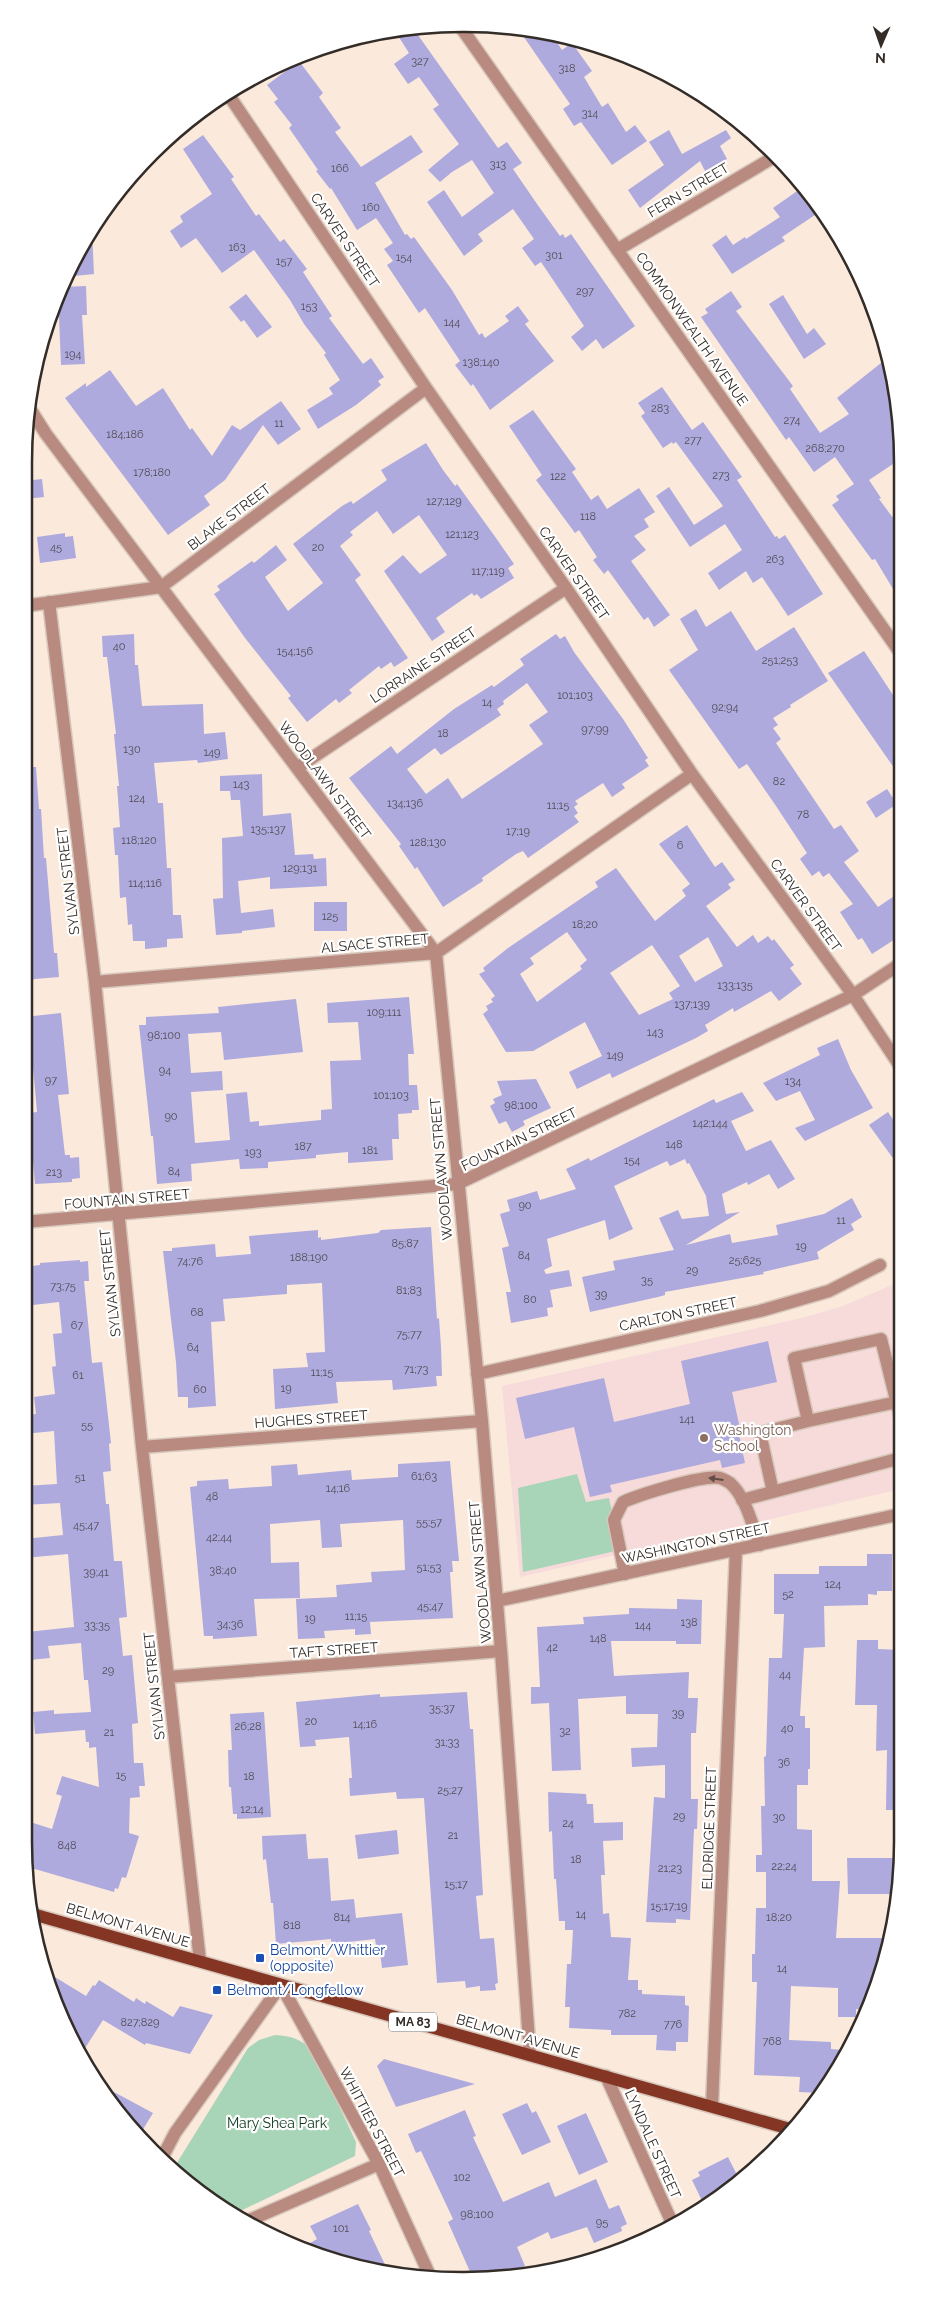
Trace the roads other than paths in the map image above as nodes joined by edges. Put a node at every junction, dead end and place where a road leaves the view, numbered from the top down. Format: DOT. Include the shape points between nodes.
graph roads {
  1 [pos="464,32"];
  2 [pos="232,100"];
  3 [pos="768,160"];
  4 [pos="617,250"];
  5 [pos="426,388"];
  6 [pos="35,417"];
  7 [pos="161,587"];
  8 [pos="566,588"];
  9 [pos="49,602"];
  10 [pos="32,605"];
  11 [pos="894,643"];
  12 [pos="297,768"];
  13 [pos="692,774"];
  14 [pos="436,953"];
  15 [pos="894,968"];
  16 [pos="95,982"];
  17 [pos="853,995"];
  18 [pos="894,1057"];
  19 [pos="457,1184"];
  20 [pos="118,1215"];
  21 [pos="32,1221"];
  22 [pos="880,1265"];
  23 [pos="476,1374"];
  24 [pos="894,1390"];
  25 [pos="894,1403"];
  26 [pos="482,1421"];
  27 [pos="808,1422"];
  28 [pos="142,1447"];
  29 [pos="894,1460"];
  30 [pos="773,1492"];
  31 [pos="742,1500"];
  32 [pos="894,1516"];
  33 [pos="760,1545"];
  34 [pos="736,1550"];
  35 [pos="625,1574"];
  36 [pos="497,1601"];
  37 [pos="501,1652"];
  38 [pos="168,1678"];
  39 [pos="40,1917"];
  40 [pos="200,1961"];
  41 [pos="281,1985"];
  42 [pos="530,2055"];
  43 [pos="606,2076"];
  44 [pos="712,2106"];
  45 [pos="785,2127"];
  46 [pos="165,2151"];
  47 [pos="379,2164"];
  48 [pos="255,2218"];
  49 [pos="670,2218"];
  50 [pos="427,2270"];
  1 -- 4 [label="street, COMMONWEALTH AVENUE"];
  2 -- 5 [label="street, CARVER STREET"];
  3 -- 4 [label="street, FERN STREET"];
  4 -- 11 [label="street, COMMONWEALTH AVENUE"];
  5 -- 7 [label="street, BLAKE STREET"];
  5 -- 8 [label="street, CARVER STREET"];
  6 -- 7 [label="street, WOODLAWN STREET"];
  7 -- 9 [label="street, BLAKE STREET"];
  7 -- 12 [label="street, WOODLAWN STREET"];
  8 -- 12 [label="street, LORRAINE STREET"];
  8 -- 13 [label="street, CARVER STREET"];
  9 -- 10 [label="street, BLAKE STREET"];
  9 -- 16 [label="street, SYLVAN STREET"];
  12 -- 14 [label="street, WOODLAWN STREET"];
  13 -- 14 [label="street, ALSACE STREET"];
  13 -- 17 [label="street, CARVER STREET"];
  14 -- 16 [label="street, ALSACE STREET"];
  14 -- 19 [label="street, WOODLAWN STREET"];
  15 -- 17 [label="street, FOUNTAIN STREET"];
  16 -- 20 [label="street, SYLVAN STREET"];
  17 -- 18 [label="street, CARVER STREET"];
  17 -- 19 [label="street, FOUNTAIN STREET"];
  19 -- 20 [label="street, FOUNTAIN STREET"];
  19 -- 23 [label="street, WOODLAWN STREET"];
  20 -- 21 [label="street, FOUNTAIN STREET"];
  20 -- 28 [label="street, SYLVAN STREET"];
  22 -- 23 [label="street, CARLTON STREET" via="829,1291 760,1311"];
  23 -- 26 [label="street, WOODLAWN STREET"];
  24 -- 27 [label="street" via="881,1339 794,1358"];
  25 -- 27 [label="street"];
  26 -- 28 [label="street, HUGHES STREET"];
  26 -- 36 [label="street, WOODLAWN STREET"];
  27 -- 30 [label="street" via="760,1433"];
  28 -- 38 [label="street, SYLVAN STREET"];
  29 -- 30 [label="street"];
  30 -- 31 [label="street"];
  31 -- 33 [label="street"];
  31 -- 35 [label="street, one-way" via="728,1482 709,1478 623,1502 614,1520"];
  32 -- 33 [label="street, WASHINGTON STREET"];
  33 -- 34 [label="street, WASHINGTON STREET"];
  34 -- 35 [label="street, WASHINGTON STREET"];
  34 -- 44 [label="street, ELDRIDGE STREET"];
  35 -- 36 [label="street, WASHINGTON STREET"];
  36 -- 37 [label="street, WOODLAWN STREET"];
  37 -- 38 [label="street, TAFT STREET"];
  37 -- 42 [label="street, WOODLAWN STREET"];
  38 -- 40 [label="street, SYLVAN STREET"];
  39 -- 40 [label="main road, BELMONT AVENUE / MA 83"];
  40 -- 41 [label="main road, BELMONT AVENUE / MA 83"];
  41 -- 42 [label="main road, BELMONT AVENUE / MA 83"];
  41 -- 46 [label="street" via="175,2133"];
  41 -- 47 [label="street, WHITTIER STREET"];
  42 -- 43 [label="main road, BELMONT AVENUE / MA 83"];
  43 -- 44 [label="main road, BELMONT AVENUE / MA 83"];
  43 -- 49 [label="street, LYNDALE STREET"];
  44 -- 45 [label="main road, BELMONT AVENUE / MA 83"];
  47 -- 48 [label="street"];
  47 -- 50 [label="street, WHITTIER STREET"];
}
